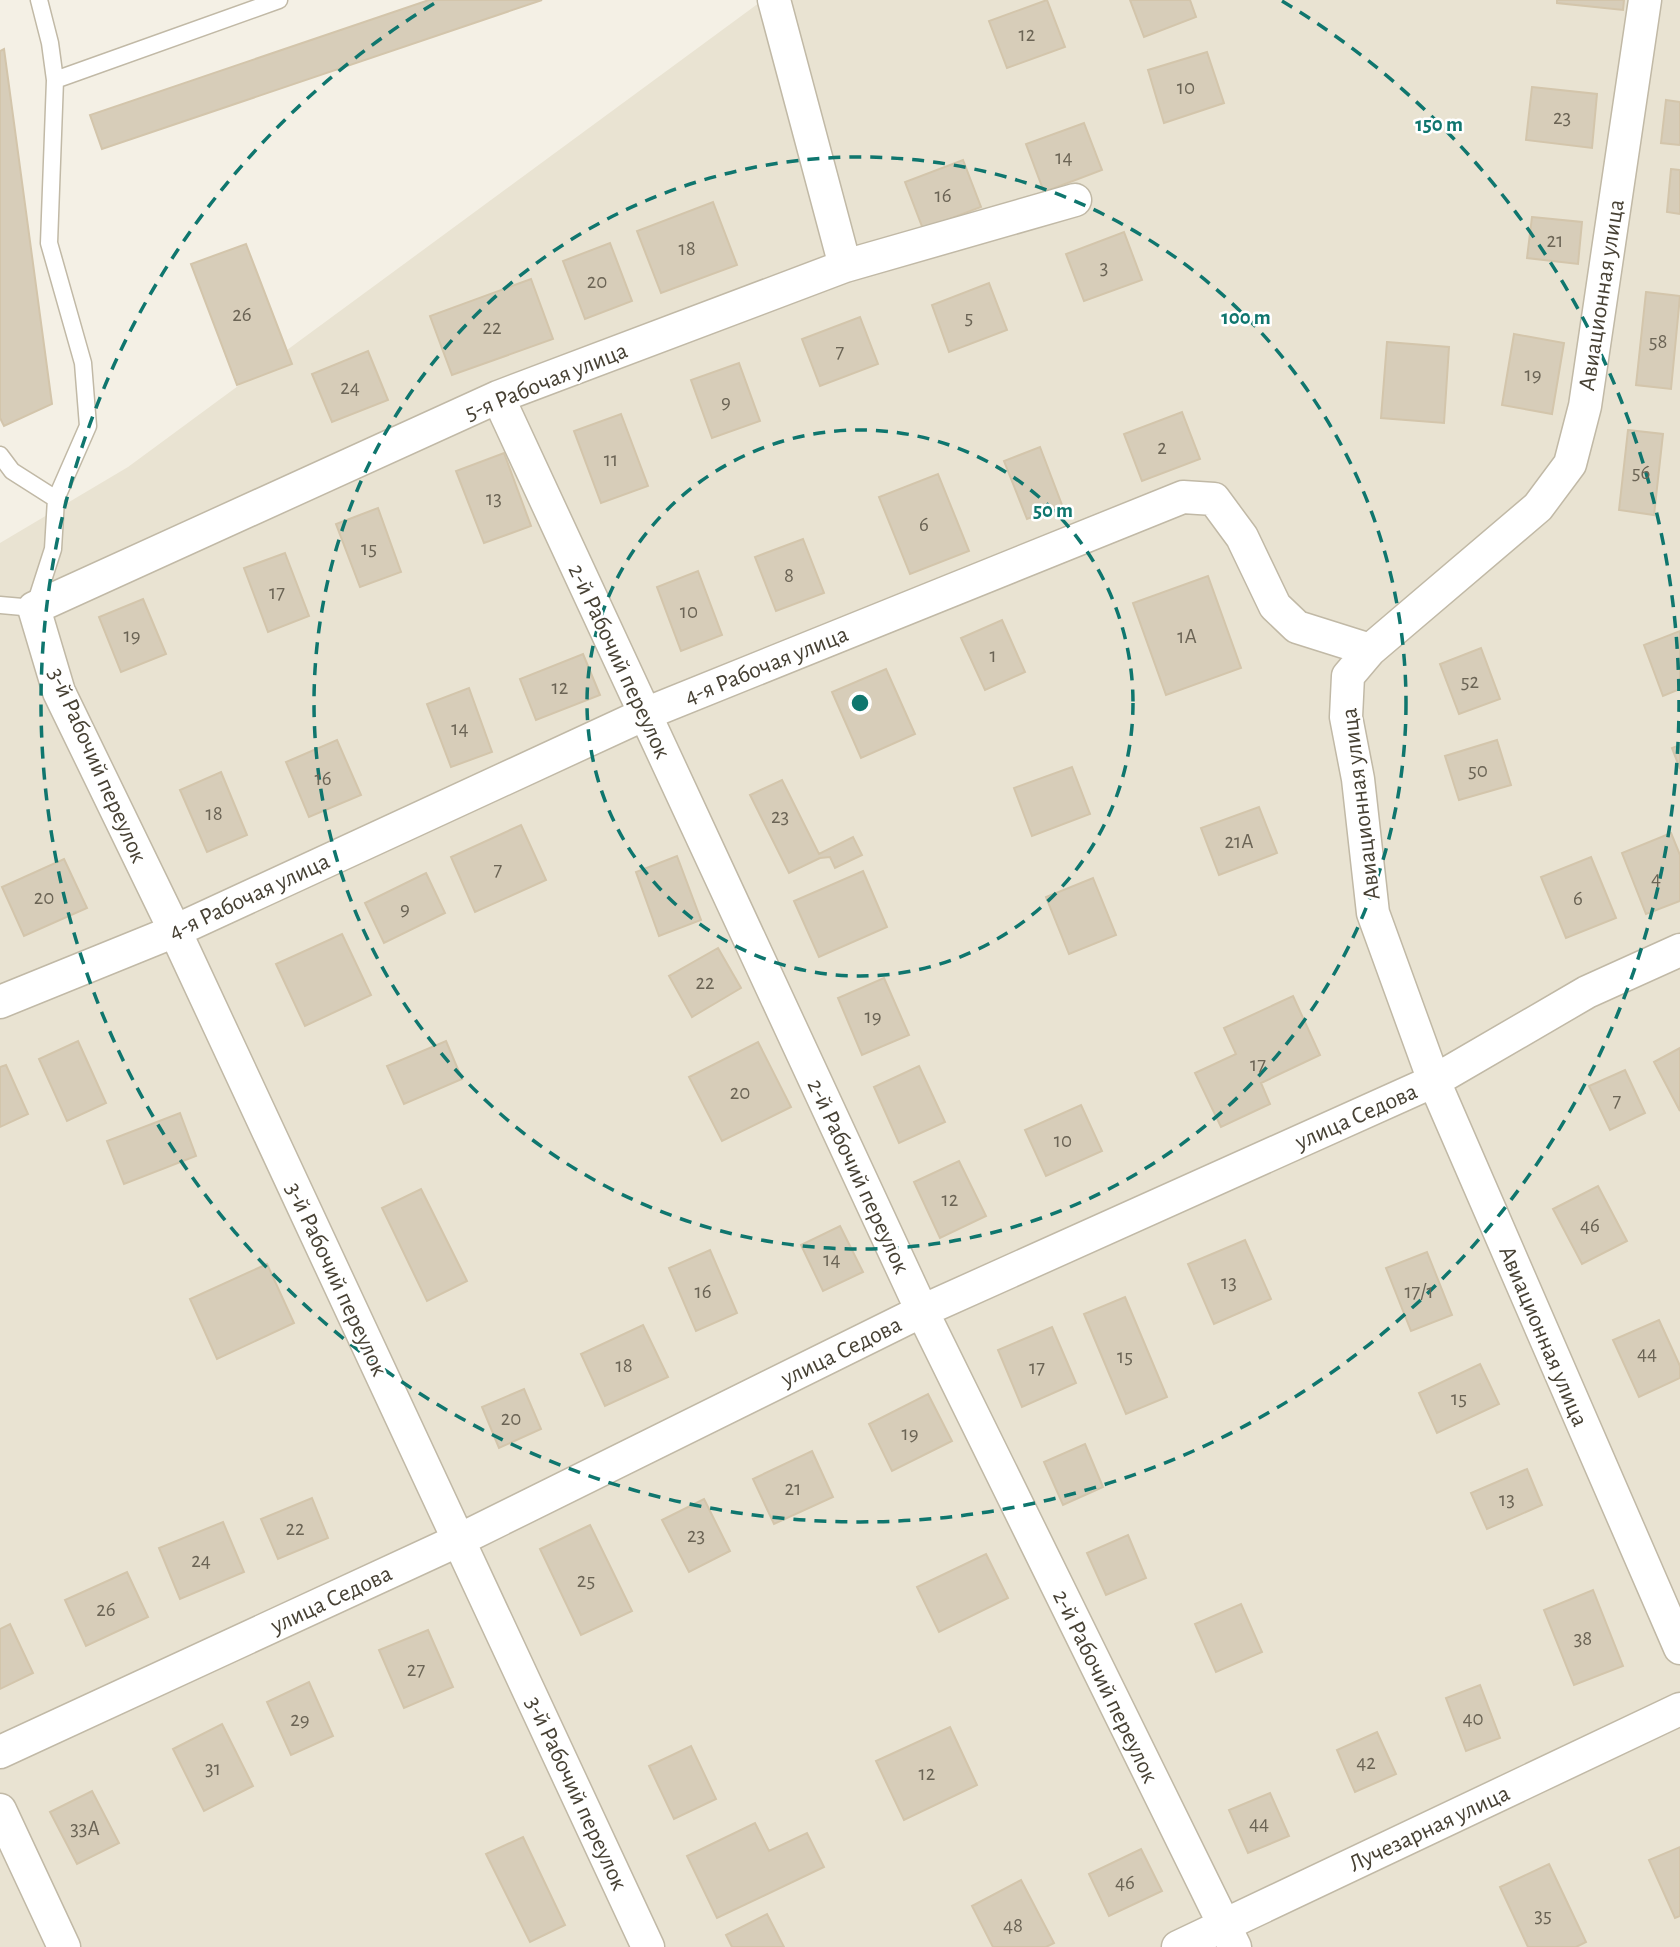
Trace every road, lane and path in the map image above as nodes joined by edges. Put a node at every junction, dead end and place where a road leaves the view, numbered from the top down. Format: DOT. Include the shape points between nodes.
graph roads {
  1 [pos="39,0"];
  2 [pos="279,0"];
  3 [pos="774,0"];
  4 [pos="1645,0"];
  5 [pos="55,80"];
  6 [pos="1075,200"];
  7 [pos="845,266"];
  8 [pos="498,397"];
  9 [pos="0,455"];
  10 [pos="56,499"];
  11 [pos="0,605"];
  12 [pos="34,608"];
  13 [pos="1370,650"];
  14 [pos="645,714"];
  15 [pos="175,931"];
  16 [pos="1680,950"];
  17 [pos="0,1002"];
  18 [pos="1434,1081"];
  19 [pos="922,1311"];
  20 [pos="459,1540"];
  21 [pos="1680,1648"];
  22 [pos="1680,1709"];
  23 [pos="0,1752"];
  24 [pos="0,1810"];
  25 [pos="1229,1936"];
  26 [pos="64,1947"];
  27 [pos="648,1947"];
  28 [pos="1178,1947"];
  1 -- 5 [label="lane"];
  2 -- 5 [label="lane"];
  3 -- 7 [label="street"];
  4 -- 13 [label="street, Авиационная улица" via="1585,407 1570,464 1538,507"];
  5 -- 10 [label="lane" via="50,243 83,363 88,426"];
  6 -- 7 [label="street, 5-я Рабочая улица"];
  7 -- 8 [label="street, 5-я Рабочая улица"];
  8 -- 12 [label="street, 5-я Рабочая улица"];
  8 -- 14 [label="street, 2-й Рабочий переулок"];
  9 -- 10 [label="lane" via="12,471"];
  10 -- 12 [label="lane" via="53,549"];
  11 -- 12 [label="lane"];
  12 -- 15 [label="street, 3-й Рабочий переулок" via="59,692"];
  13 -- 14 [label="street, 4-я Рабочая улица" via="1297,627 1275,606 1242,537 1214,499 1183,497"];
  13 -- 18 [label="street, Авиационная улица" via="1348,676 1346,717 1373,914"];
  14 -- 15 [label="street, 4-я Рабочая улица"];
  14 -- 19 [label="street, 2-й Рабочий переулок"];
  15 -- 17 [label="street, 4-я Рабочая улица"];
  15 -- 20 [label="street, 3-й Рабочий переулок"];
  16 -- 18 [label="street, улица Седова" via="1587,992"];
  18 -- 19 [label="street, улица Седова"];
  18 -- 21 [label="street, Авиационная улица"];
  19 -- 20 [label="street, улица Седова"];
  19 -- 25 [label="street, 2-й Рабочий переулок"];
  20 -- 23 [label="street, улица Седова"];
  20 -- 27 [label="street, 3-й Рабочий переулок"];
  22 -- 25 [label="street, Лучезарная улица"];
  24 -- 26 [label="street"];
  25 -- 28 [label="street, Лучезарная улица"];
}
